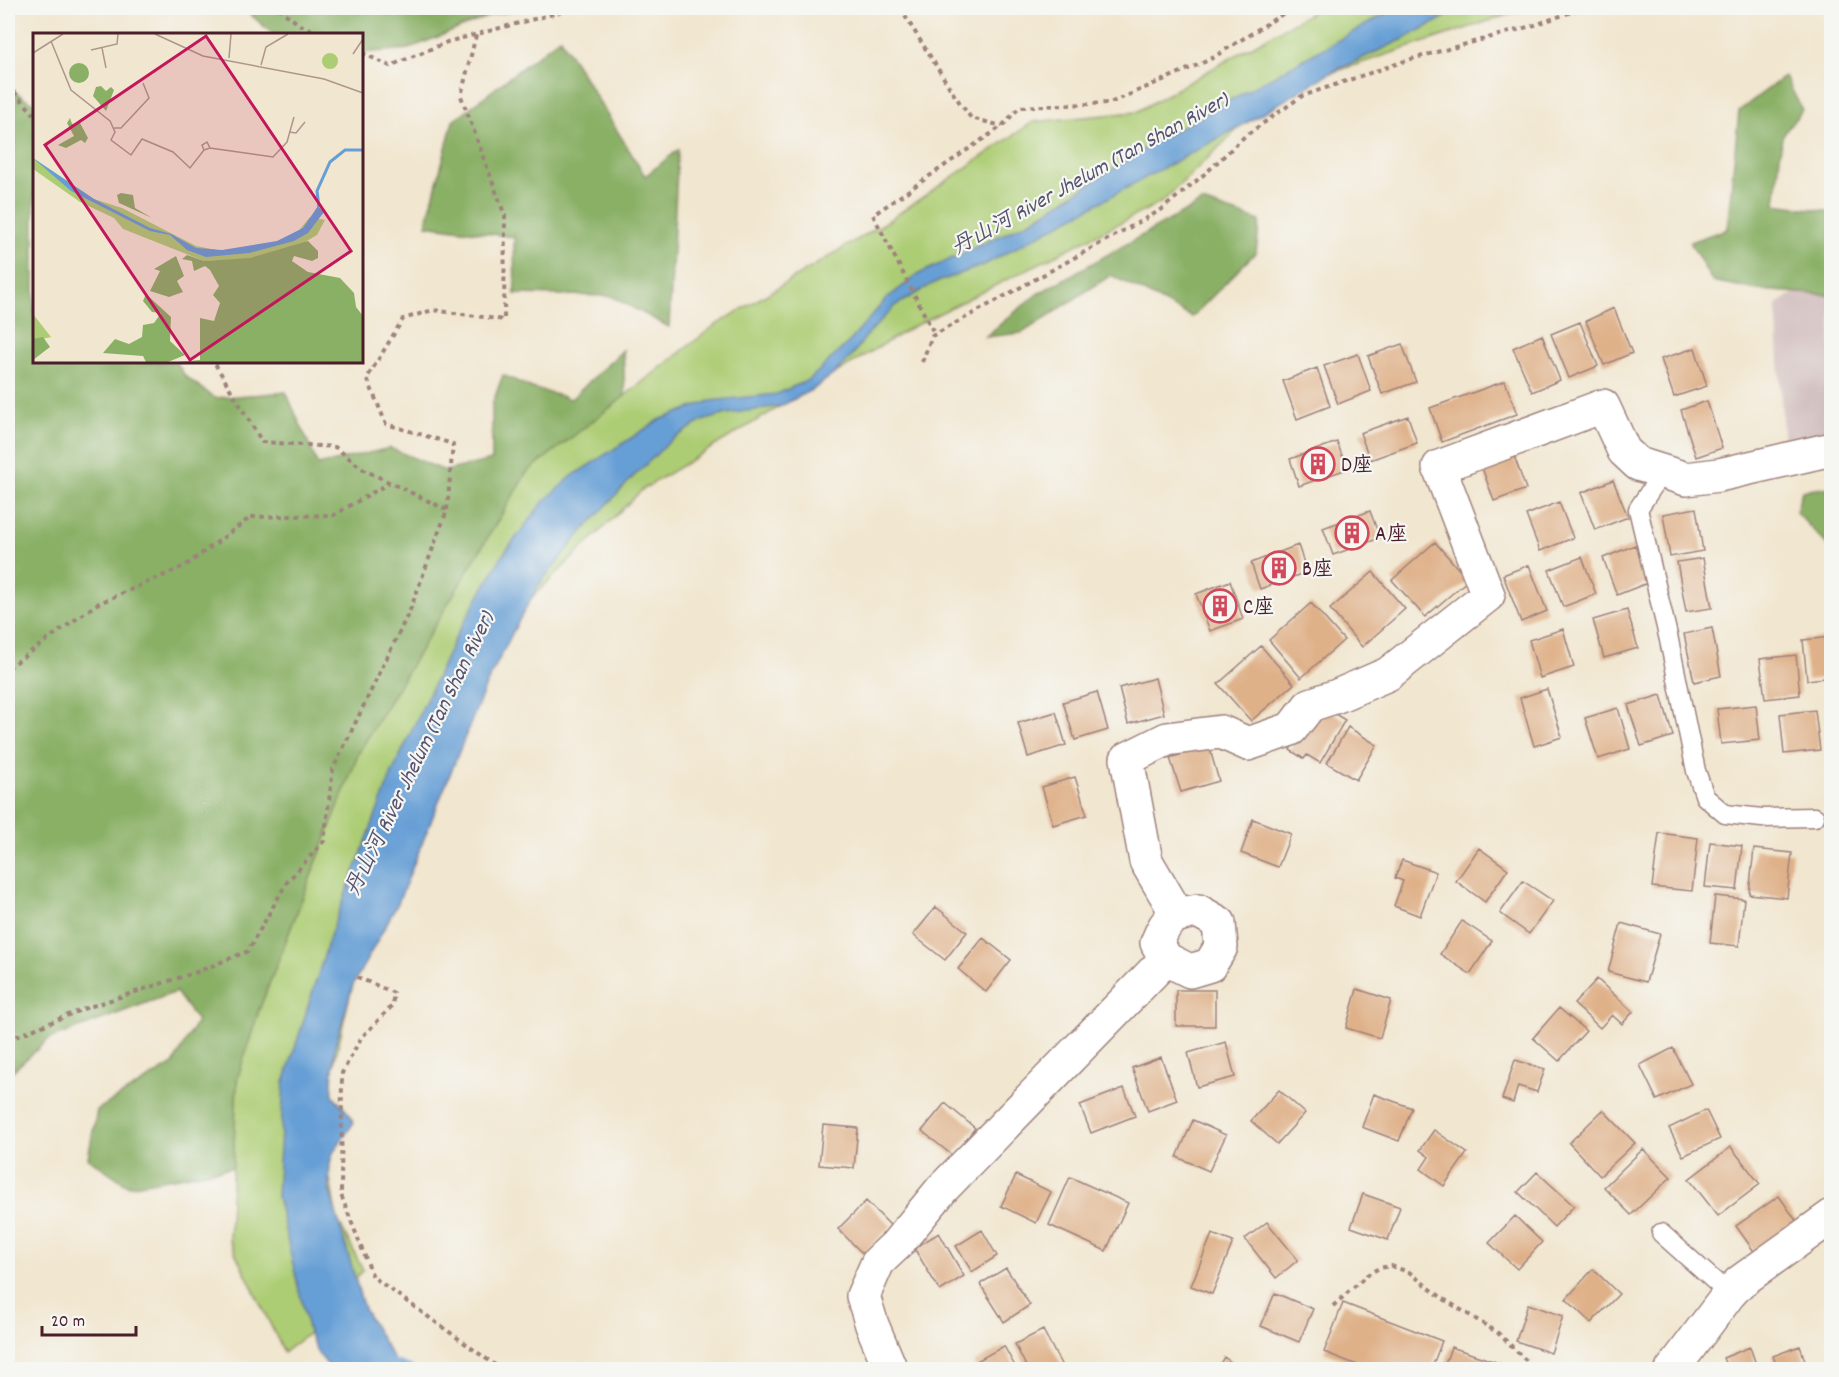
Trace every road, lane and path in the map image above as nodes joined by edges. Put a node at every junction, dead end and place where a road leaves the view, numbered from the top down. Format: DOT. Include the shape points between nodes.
graph roads {
  1 [pos="278,8"];
  2 [pos="576,8"];
  3 [pos="900,8"];
  4 [pos="1292,8"];
  5 [pos="1583,8"];
  6 [pos="320,33"];
  7 [pos="476,35"];
  8 [pos="363,52"];
  9 [pos="8,85"];
  10 [pos="33,113"];
  11 [pos="1002,126"];
  12 [pos="933,331"];
  13 [pos="922,362"];
  14 [pos="215,363"];
  15 [pos="1832,449"];
  16 [pos="1662,473"];
  17 [pos="390,482"];
  18 [pos="447,510"];
  19 [pos="8,668"];
  20 [pos="1815,817"];
  21 [pos="1177,914"];
  22 [pos="1166,959"];
  23 [pos="357,977"];
  24 [pos="8,1040"];
  25 [pos="1832,1216"];
  26 [pos="1660,1233"];
  27 [pos="1729,1294"];
  28 [pos="1333,1306"];
  29 [pos="502,1370"];
  30 [pos="891,1370"];
  31 [pos="1536,1370"];
  32 [pos="1672,1370"];
  1 -- 6 [label="path" via="300,25"];
  2 -- 7 [label="path"];
  3 -- 11 [label="path" via="971,118"];
  4 -- 11 [label="path" via="1209,60 1110,103 1020,107"];
  5 -- 13 [label="path" via="1302,96 1245,136 1161,210 932,336"];
  7 -- 8 [label="path" via="447,42 390,66"];
  7 -- 18 [label="path" via="461,96 505,216 504,320 433,310 403,319 367,378 386,424 453,444"];
  9 -- 10 [label="path"];
  11 -- 12 [label="path" via="873,215"];
  14 -- 17 [label="path" via="262,442 335,447 364,470"];
  15 -- 16 [label="street" via="1719,476 1686,479"];
  16 -- 20 [label="lane" via="1638,509 1705,797 1725,814"];
  16 -- 21 [label="street" via="1638,464 1624,451 1603,406 1439,467 1488,595 1388,674 1310,705 1291,729 1248,744 1221,732 1167,739 1127,759 1146,861"];
  17 -- 18 [label="path"];
  17 -- 19 [label="path" via="334,515 251,517 185,566 97,604"];
  18 -- 24 [label="path" via="410,610 333,769 324,842 287,882 248,951"];
  21 -- 22 [label="street" via="1164,926 1157,943"];
  21 -- 22 [label="street" via="1198,911 1219,923 1221,946 1210,965 1190,971"];
  22 -- 30 [label="street" via="942,1189 878,1262 863,1296"];
  23 -- 29 [label="path" via="394,993 392,1006 361,1038 342,1072 341,1196 373,1277"];
  25 -- 27 [label="street"];
  26 -- 27 [label="lane"];
  27 -- 32 [label="street"];
  28 -- 31 [label="path" via="1367,1275 1391,1266 1409,1272 1498,1333"];
}
